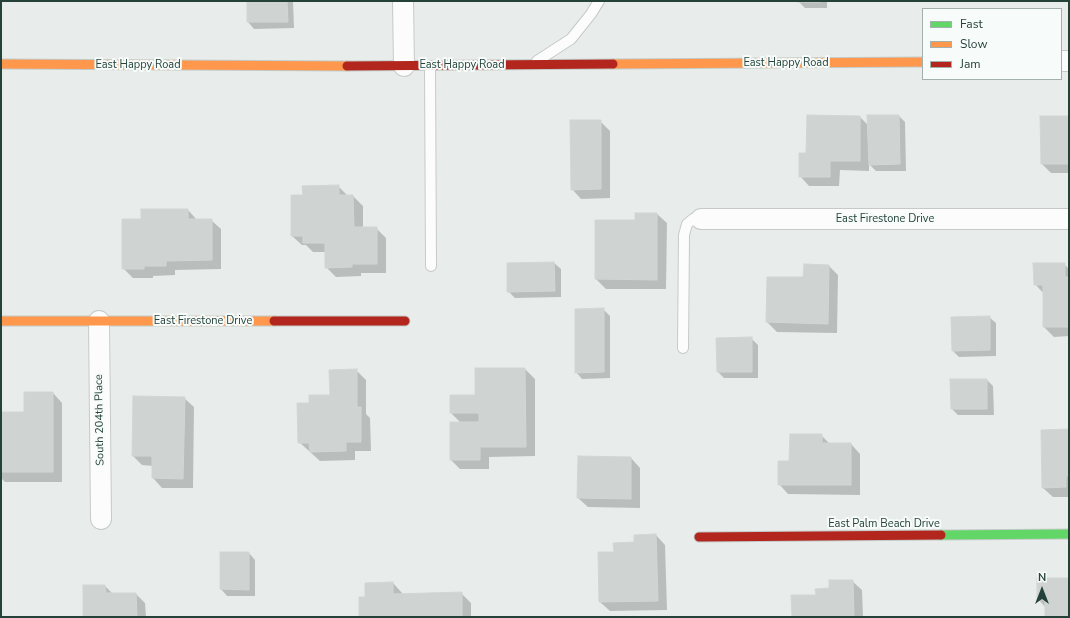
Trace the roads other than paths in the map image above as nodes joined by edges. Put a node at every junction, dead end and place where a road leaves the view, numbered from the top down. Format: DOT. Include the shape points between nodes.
graph roads {
  1 [pos="403,1"];
  2 [pos="599,1"];
  3 [pos="922,62"];
  4 [pos="1,64"];
  5 [pos="531,65"];
  6 [pos="404,66"];
  7 [pos="430,66"];
  8 [pos="701,219"];
  9 [pos="1069,219"];
  10 [pos="431,266"];
  11 [pos="1,320"];
  12 [pos="99,321"];
  13 [pos="405,321"];
  14 [pos="683,348"];
  15 [pos="101,519"];
  16 [pos="1069,534"];
  17 [pos="699,537"];
  1 -- 6 [label="street"];
  2 -- 5 [label="lane" via="570,39"];
  3 -- 5 [label="street, East Happy Road"];
  4 -- 6 [label="street, East Happy Road"];
  5 -- 7 [label="street, East Happy Road"];
  6 -- 7 [label="street, East Happy Road"];
  7 -- 10 [label="lane"];
  8 -- 9 [label="street, East Firestone Drive"];
  8 -- 14 [label="lane" via="692,220 687,224 684,235"];
  11 -- 12 [label="street, East Firestone Drive"];
  12 -- 13 [label="street, East Firestone Drive"];
  12 -- 15 [label="street, South 204th Place"];
  16 -- 17 [label="street, East Palm Beach Drive"];
}
